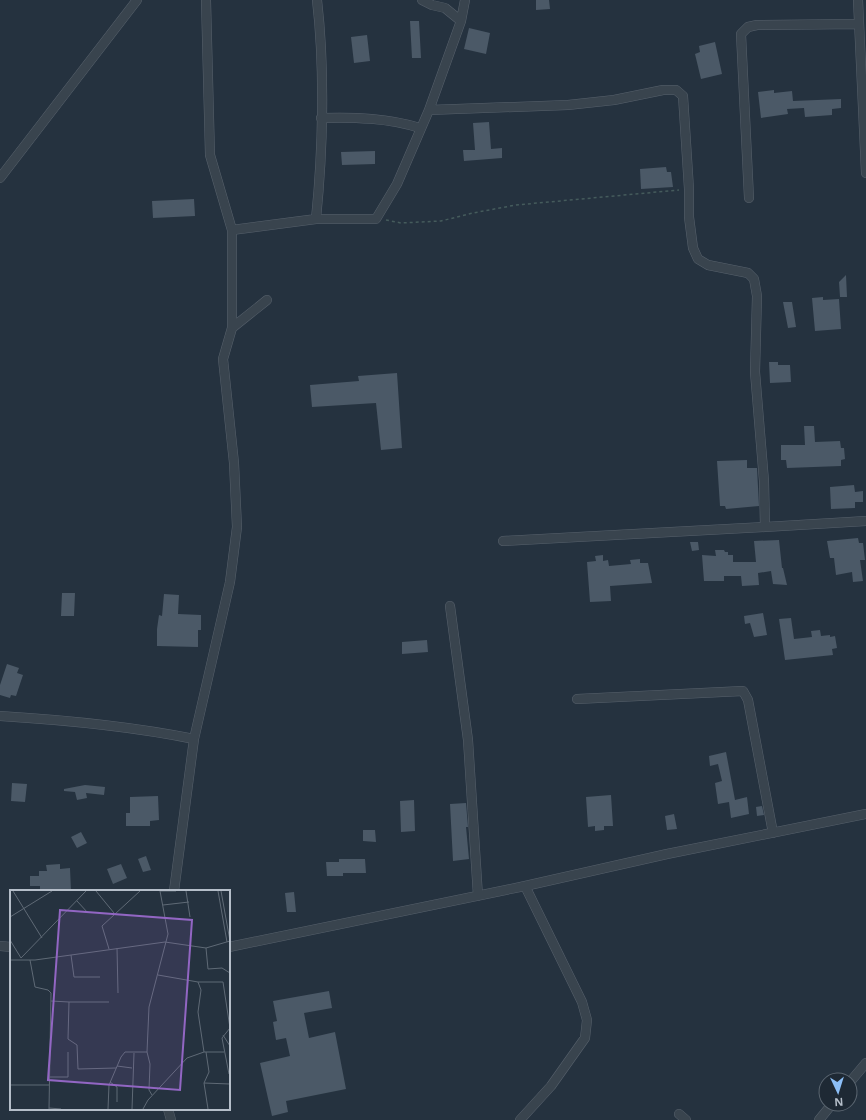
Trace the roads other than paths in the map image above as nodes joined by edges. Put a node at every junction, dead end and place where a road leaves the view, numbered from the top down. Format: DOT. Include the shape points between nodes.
graph roads {
  1 [pos="137,0"];
  2 [pos="206,0"];
  3 [pos="317,0"];
  4 [pos="422,0"];
  5 [pos="465,0"];
  6 [pos="858,0"];
  7 [pos="461,21"];
  8 [pos="859,24"];
  9 [pos="429,110"];
  10 [pos="321,118"];
  11 [pos="420,128"];
  12 [pos="866,173"];
  13 [pos="0,178"];
  14 [pos="749,198"];
  15 [pos="316,219"];
  16 [pos="232,230"];
  17 [pos="267,300"];
  18 [pos="232,328"];
  19 [pos="866,521"];
  20 [pos="764,526"];
  21 [pos="504,541"];
  22 [pos="450,606"];
  23 [pos="577,699"];
  24 [pos="0,716"];
  25 [pos="194,739"];
  26 [pos="866,814"];
  27 [pos="773,833"];
  28 [pos="525,886"];
  29 [pos="174,890"];
  30 [pos="478,896"];
  31 [pos="0,946"];
  32 [pos="10,947"];
  33 [pos="230,947"];
  34 [pos="866,1062"];
  35 [pos="858,1072"];
  36 [pos="168,1110"];
  37 [pos="826,1112"];
  38 [pos="171,1120"];
  39 [pos="520,1120"];
  40 [pos="819,1120"];
  1 -- 13 [label="street"];
  2 -- 16 [label="street" via="210,155"];
  3 -- 10 [label="street"];
  4 -- 7 [label="street" via="445,8"];
  5 -- 7 [label="street"];
  6 -- 8 [label="street"];
  7 -- 9 [label="street"];
  8 -- 12 [label="street"];
  8 -- 14 [label="street" via="757,25 748,27 741,34"];
  9 -- 11 [label="street"];
  9 -- 20 [label="street" via="568,105 614,100 663,90 676,90 683,96 693,248 698,259 708,265 748,272 754,279 757,296 754,372 764,481"];
  10 -- 11 [label="street" via="402,122"];
  10 -- 15 [label="street"];
  11 -- 15 [label="street" via="397,184 376,219"];
  15 -- 16 [label="street"];
  16 -- 18 [label="street"];
  17 -- 18 [label="street"];
  18 -- 25 [label="street" via="224,359 237,527 230,582"];
  19 -- 20 [label="street"];
  20 -- 21 [label="street"];
  22 -- 30 [label="street" via="468,740"];
  23 -- 27 [label="street" via="743,691 748,700"];
  24 -- 25 [label="street" via="70,721 154,731"];
  25 -- 29 [label="street"];
  26 -- 27 [label="street"];
  27 -- 28 [label="street"];
  28 -- 30 [label="street"];
  28 -- 39 [label="street" via="582,1002 587,1020 585,1038 551,1086"];
  30 -- 33 [label="street"];
  31 -- 32 [label="street"];
  34 -- 35 [label="street"];
  36 -- 38 [label="street"];
  37 -- 40 [label="street"];
}
